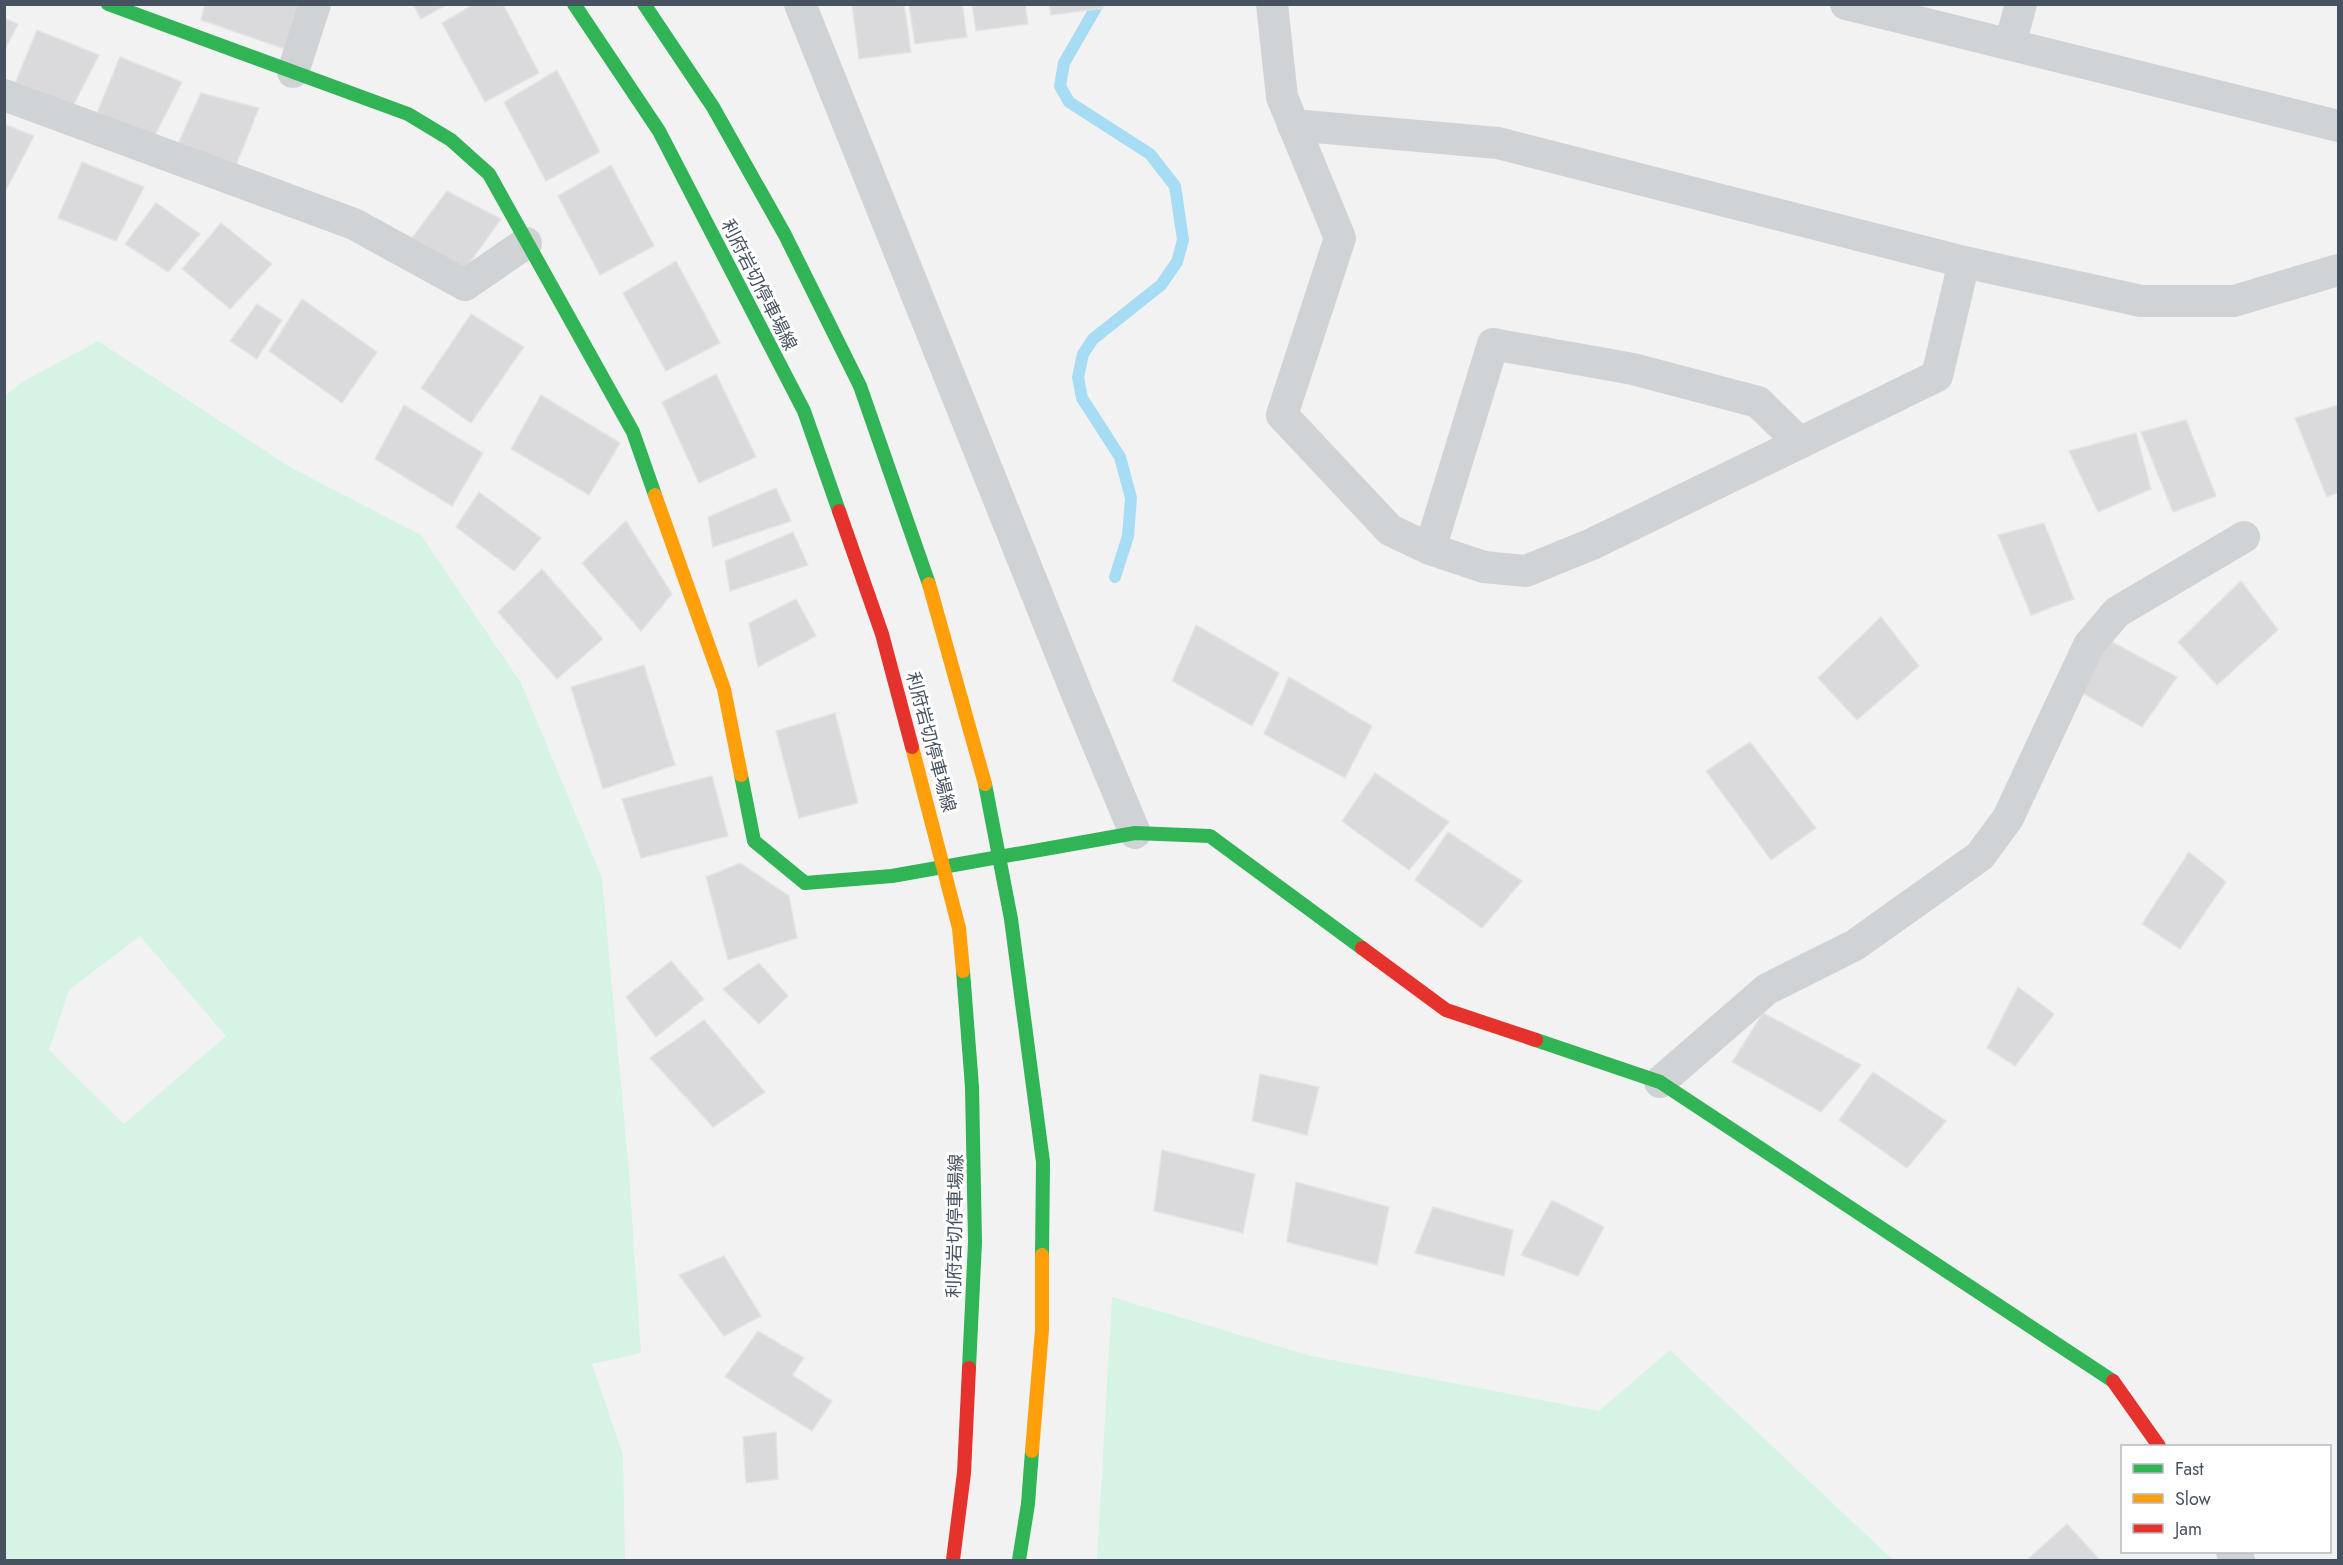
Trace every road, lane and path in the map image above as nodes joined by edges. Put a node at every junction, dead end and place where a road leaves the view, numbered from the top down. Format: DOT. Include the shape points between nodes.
graph roads {
  1 [pos="108,4"];
  2 [pos="315,4"];
  3 [pos="574,4"];
  4 [pos="644,4"];
  5 [pos="800,4"];
  6 [pos="1272,4"];
  7 [pos="1846,4"];
  8 [pos="2021,4"];
  9 [pos="2010,44"];
  10 [pos="292,72"];
  11 [pos="4,95"];
  12 [pos="1293,124"];
  13 [pos="2338,126"];
  14 [pos="526,243"];
  15 [pos="1964,262"];
  16 [pos="2338,270"];
  17 [pos="1800,443"];
  18 [pos="2244,537"];
  19 [pos="1430,549"];
  20 [pos="1135,833"];
  21 [pos="999,856"];
  22 [pos="944,866"];
  23 [pos="1660,1082"];
  24 [pos="2158,1445"];
  25 [pos="953,1560"];
  26 [pos="1019,1560"];
  1 -- 10 [label="main road"];
  2 -- 10 [label="street"];
  3 -- 22 [label="main road, 利府岩切停車場線" via="659,131 804,411 882,634"];
  4 -- 21 [label="main road" via="713,107 785,235 860,386 921,554 986,787"];
  5 -- 20 [label="street"];
  6 -- 12 [label="street" via="1282,97"];
  7 -- 9 [label="street"];
  8 -- 9 [label="street"];
  9 -- 13 [label="street"];
  10 -- 14 [label="main road" via="408,114 451,140 489,174"];
  11 -- 14 [label="street" via="354,224 465,285"];
  12 -- 15 [label="street" via="1498,143"];
  12 -- 19 [label="street" via="1340,238 1282,415 1390,531"];
  14 -- 22 [label="main road" via="633,432 724,688 754,841 805,883 892,876"];
  15 -- 16 [label="street" via="2141,301 2234,301"];
  15 -- 17 [label="street" via="1937,376"];
  17 -- 19 [label="street" via="1592,544 1526,571 1484,567"];
  17 -- 19 [label="street" via="1758,402 1633,369 1493,344"];
  18 -- 23 [label="street" via="2117,612 2089,645 2008,818 1980,856 1855,945 1767,989"];
  20 -- 21 [label="main road"];
  20 -- 23 [label="main road" via="1210,836 1446,1010"];
  21 -- 22 [label="main road"];
  21 -- 26 [label="main road" via="1043,1162 1042,1330 1028,1504"];
  22 -- 25 [label="main road, 利府岩切停車場線" via="960,928 972,1087 975,1242 964,1473"];
  23 -- 24 [label="main road" via="2113,1381"];
}
